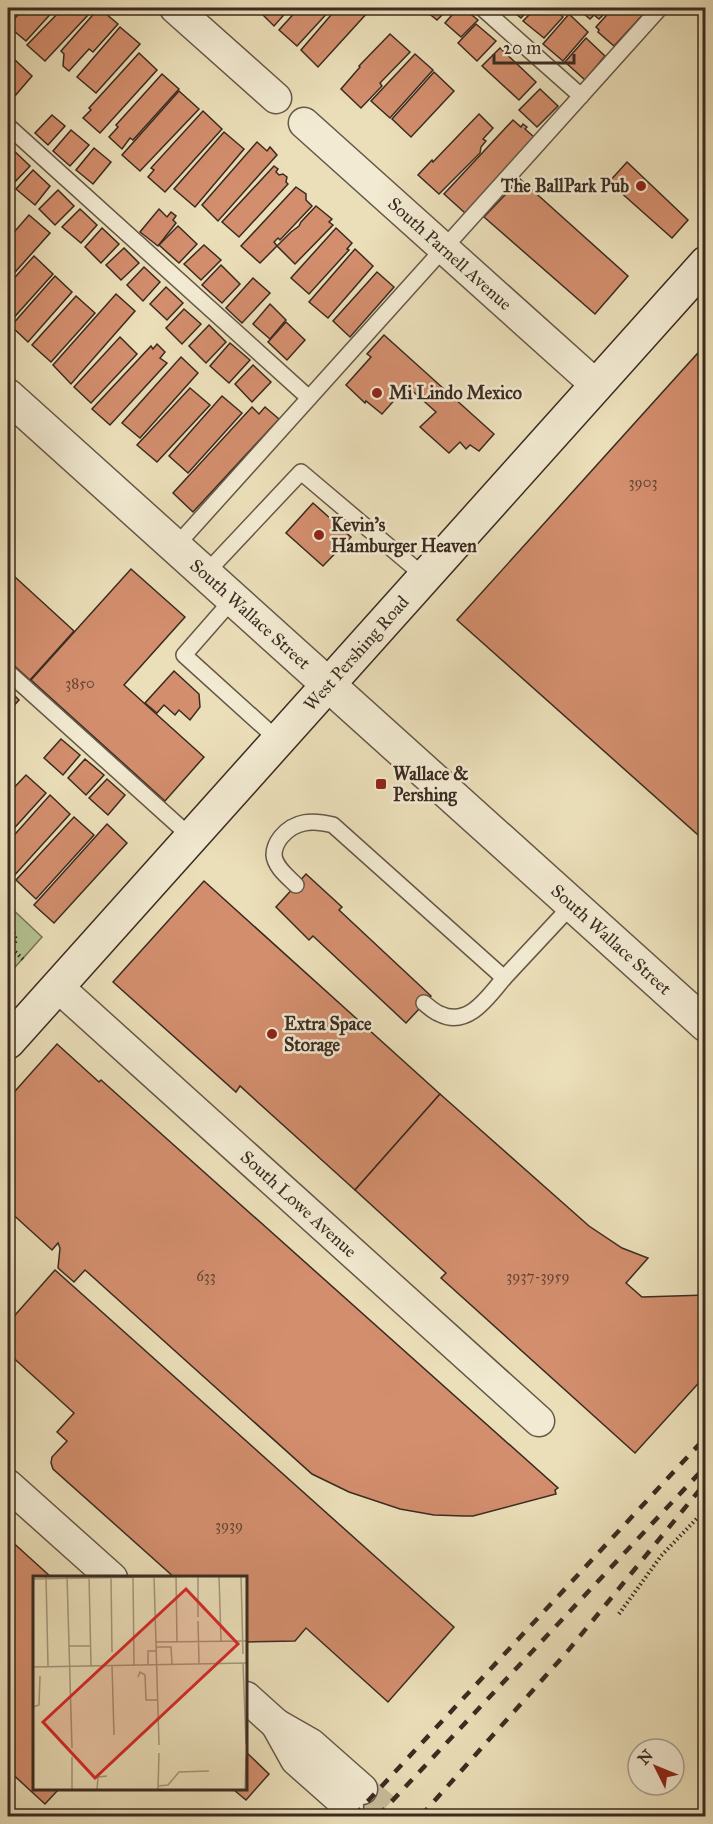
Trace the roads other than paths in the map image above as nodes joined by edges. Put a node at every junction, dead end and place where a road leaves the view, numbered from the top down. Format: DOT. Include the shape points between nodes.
graph roads {
  1 [pos="175,8"];
  2 [pos="482,8"];
  3 [pos="660,8"];
  4 [pos="581,96"];
  5 [pos="276,98"];
  6 [pos="304,123"];
  7 [pos="8,126"];
  8 [pos="444,248"];
  9 [pos="705,263"];
  10 [pos="596,385"];
  11 [pos="8,396"];
  12 [pos="309,398"];
  13 [pos="175,547"];
  14 [pos="205,574"];
  15 [pos="424,576"];
  16 [pos="233,599"];
  17 [pos="8,672"];
  18 [pos="327,684"];
  19 [pos="278,739"];
  20 [pos="191,837"];
  21 [pos="296,885"];
  22 [pos="572,904"];
  23 [pos="504,978"];
  24 [pos="58,987"];
  25 [pos="424,1003"];
  26 [pos="705,1025"];
  27 [pos="8,1042"];
  28 [pos="539,1421"];
  29 [pos="8,1485"];
  30 [pos="110,1576"];
  31 [pos="248,1699"];
  32 [pos="355,1798"];
  1 -- 5 [label="street"];
  2 -- 4 [label="lane"];
  3 -- 4 [label="lane"];
  4 -- 8 [label="lane"];
  6 -- 8 [label="street, South Parnell Avenue"];
  7 -- 12 [label="lane"];
  8 -- 10 [label="street, South Parnell Avenue"];
  8 -- 12 [label="lane"];
  9 -- 10 [label="main road, West Pershing Road"];
  10 -- 15 [label="main road, West Pershing Road"];
  11 -- 13 [label="main road, South Wallace Street"];
  12 -- 13 [label="lane"];
  13 -- 14 [label="main road, South Wallace Street"];
  14 -- 15 [label="lane" via="301,472"];
  14 -- 16 [label="main road, South Wallace Street"];
  15 -- 18 [label="main road, West Pershing Road"];
  16 -- 18 [label="main road, South Wallace Street"];
  16 -- 19 [label="lane" via="184,655"];
  17 -- 20 [label="lane"];
  18 -- 19 [label="main road, West Pershing Road"];
  18 -- 22 [label="main road, South Wallace Street"];
  19 -- 20 [label="main road, West Pershing Road"];
  20 -- 24 [label="main road, West Pershing Road"];
  21 -- 23 [label="lane" via="277,864 274,853 278,841 295,825 309,821 333,825"];
  22 -- 23 [label="lane"];
  22 -- 26 [label="main road, South Wallace Street"];
  23 -- 25 [label="lane" via="481,1006 465,1016 440,1015"];
  24 -- 27 [label="main road, West Pershing Road"];
  24 -- 28 [label="street, South Lowe Avenue"];
  29 -- 30 [label="street"];
  31 -- 32 [label="street" via="276,1724 311,1744"];
}
